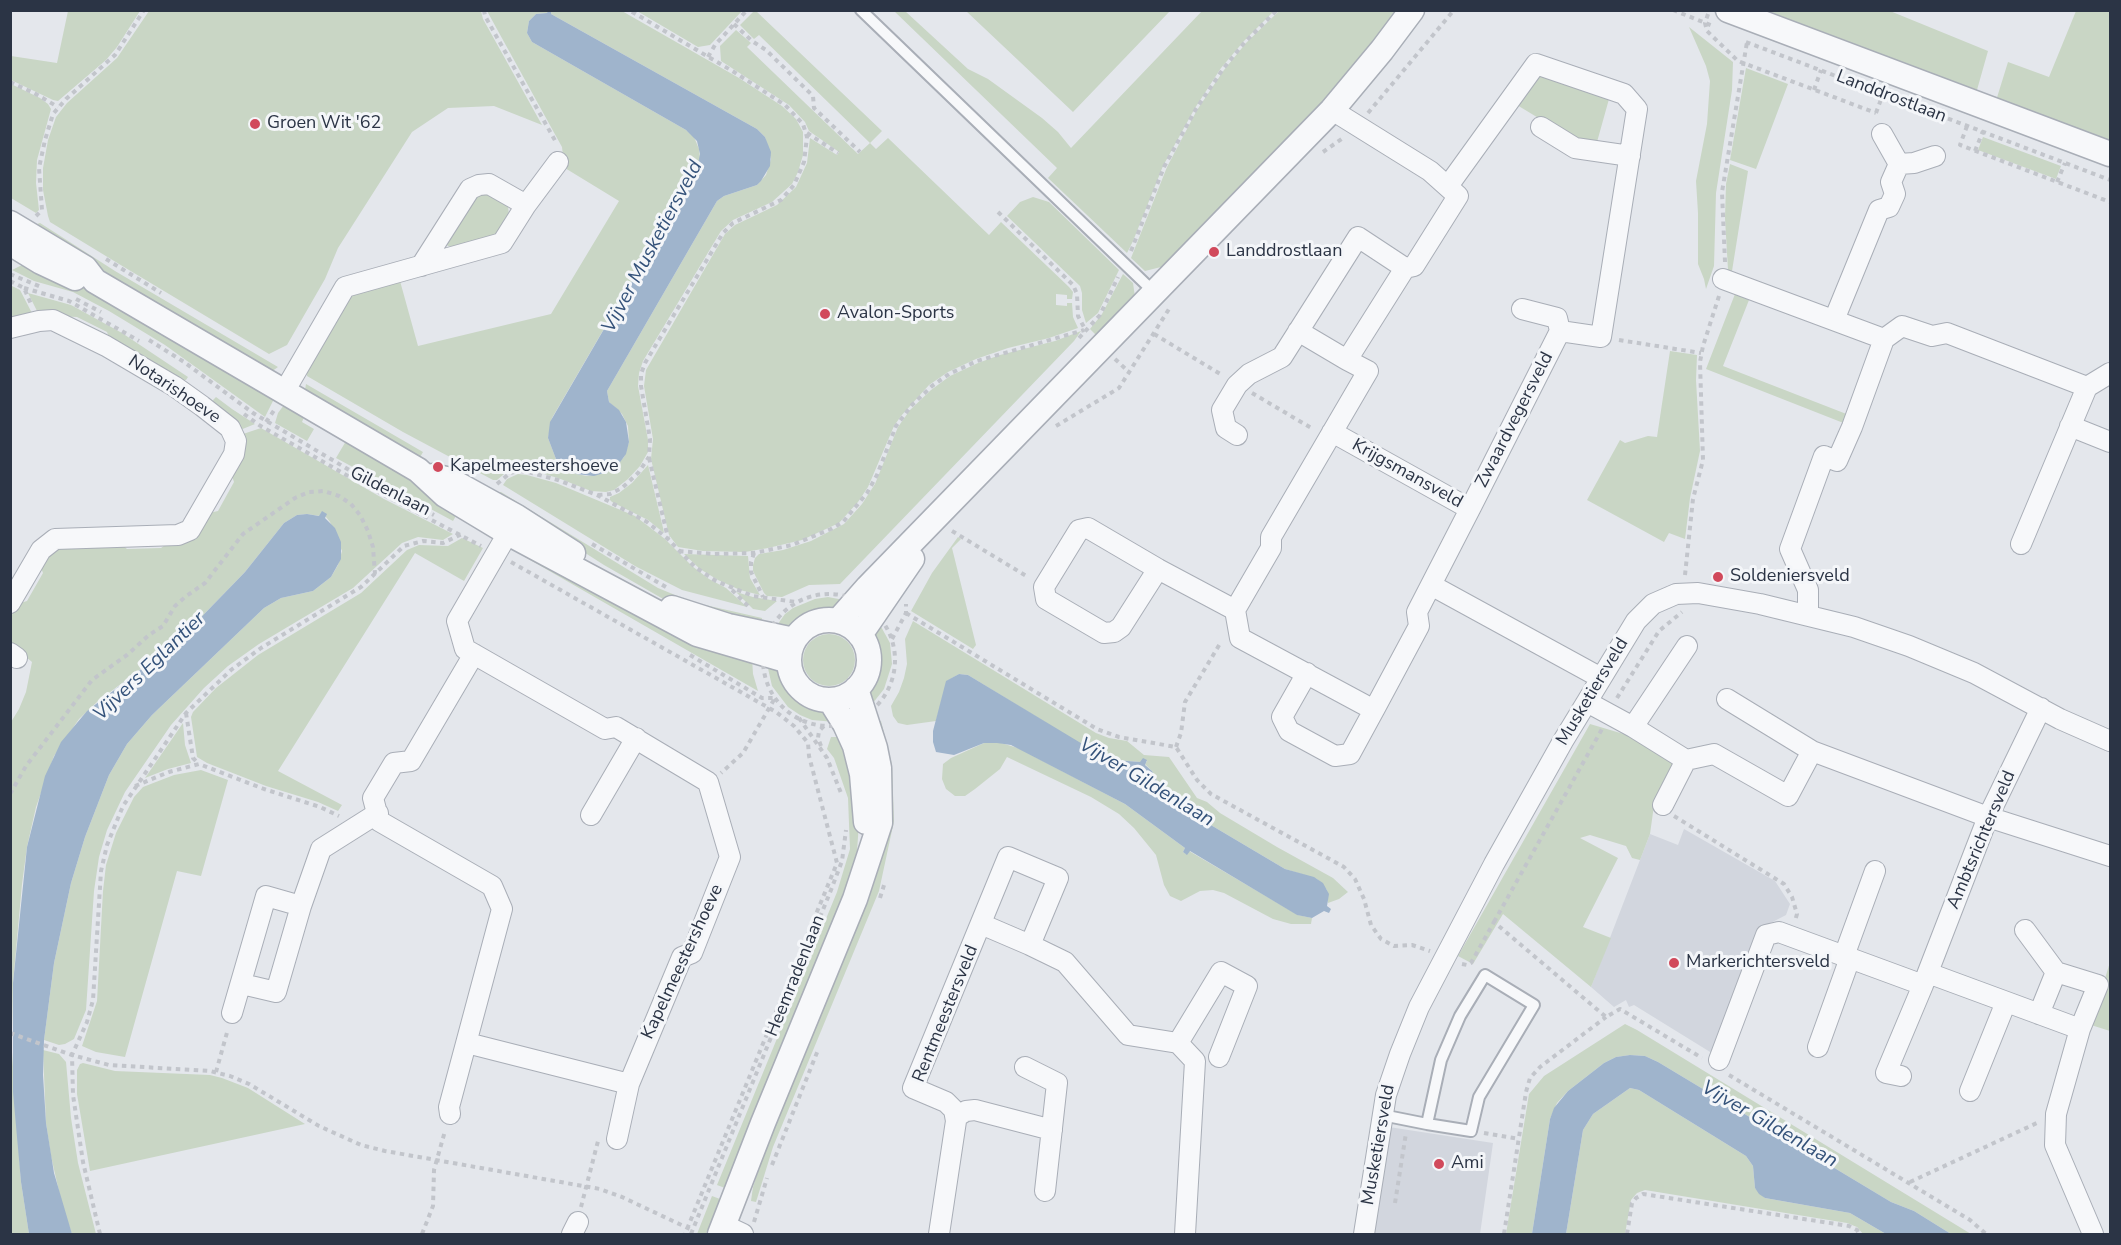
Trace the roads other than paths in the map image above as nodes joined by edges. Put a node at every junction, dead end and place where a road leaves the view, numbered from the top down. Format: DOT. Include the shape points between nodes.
graph roads {
  1 [pos="861,10"];
  2 [pos="1412,10"];
  3 [pos="1722,19"];
  4 [pos="1332,110"];
  5 [pos="1541,128"];
  6 [pos="1882,134"];
  7 [pos="2110,154"];
  8 [pos="1630,156"];
  9 [pos="1935,156"];
  10 [pos="558,162"];
  11 [pos="1899,164"];
  12 [pos="1448,186"];
  13 [pos="526,205"];
  14 [pos="23,232"];
  15 [pos="421,266"];
  16 [pos="1405,268"];
  17 [pos="1723,279"];
  18 [pos="1163,301"];
  19 [pos="1522,309"];
  20 [pos="1834,320"];
  21 [pos="10,328"];
  22 [pos="1560,331"];
  23 [pos="1298,332"];
  24 [pos="1884,339"];
  25 [pos="1347,360"];
  26 [pos="2110,373"];
  27 [pos="2087,387"];
  28 [pos="284,392"];
  29 [pos="2070,426"];
  30 [pos="1332,432"];
  31 [pos="1237,435"];
  32 [pos="2110,442"];
  33 [pos="957,496"];
  34 [pos="1470,509"];
  35 [pos="507,535"];
  36 [pos="2021,544"];
  37 [pos="1158,569"];
  38 [pos="1431,585"];
  39 [pos="10,603"];
  40 [pos="1235,610"];
  41 [pos="1808,615"];
  42 [pos="838,621"];
  43 [pos="860,635"];
  44 [pos="1687,646"];
  45 [pos="791,651"];
  46 [pos="474,654"];
  47 [pos="1306,673"];
  48 [pos="1601,678"];
  49 [pos="856,690"];
  50 [pos="1727,699"];
  51 [pos="830,700"];
  52 [pos="1587,702"];
  53 [pos="2041,708"];
  54 [pos="1374,710"];
  55 [pos="1633,727"];
  56 [pos="636,738"];
  57 [pos="2110,741"];
  58 [pos="1812,751"];
  59 [pos="1686,760"];
  60 [pos="1663,806"];
  61 [pos="378,813"];
  62 [pos="591,815"];
  63 [pos="1988,817"];
  64 [pos="2110,856"];
  65 [pos="867,864"];
  66 [pos="1875,871"];
  67 [pos="301,906"];
  68 [pos="981,924"];
  69 [pos="2025,930"];
  70 [pos="1030,945"];
  71 [pos="1847,957"];
  72 [pos="2056,972"];
  73 [pos="1926,979"];
  74 [pos="242,984"];
  75 [pos="2006,1002"];
  76 [pos="232,1013"];
  77 [pos="2039,1014"];
  78 [pos="2080,1029"];
  79 [pos="467,1043"];
  80 [pos="1178,1043"];
  81 [pos="1818,1047"];
  82 [pos="1219,1057"];
  83 [pos="1719,1060"];
  84 [pos="1025,1067"];
  85 [pos="1901,1076"];
  86 [pos="629,1084"];
  87 [pos="1970,1092"];
  88 [pos="450,1114"];
  89 [pos="1382,1115"];
  90 [pos="956,1117"];
  91 [pos="1427,1124"];
  92 [pos="1052,1130"];
  93 [pos="617,1139"];
  94 [pos="1045,1191"];
  95 [pos="729,1231"];
  96 [pos="939,1234"];
  97 [pos="1185,1234"];
  98 [pos="1364,1234"];
  99 [pos="2093,1234"];
  1 -- 18 [label="lane"];
  2 -- 4 [label="street"];
  3 -- 7 [label="street, Landdrostlaan"];
  4 -- 12 [label="street"];
  4 -- 18 [label="street"];
  5 -- 8 [label="street" via="1575,148"];
  6 -- 11 [label="street"];
  8 -- 12 [label="street" via="1637,109 1624,94 1536,64"];
  8 -- 22 [label="street, Zwaardvegersveld" via="1601,338"];
  9 -- 11 [label="street"];
  10 -- 13 [label="street"];
  11 -- 20 [label="street" via="1891,182 1895,194 1889,207 1879,210"];
  12 -- 16 [label="street" via="1458,196 1413,266"];
  13 -- 15 [label="street" via="502,243"];
  13 -- 15 [label="street" via="489,184 470,189"];
  14 -- 28 [label="street, Gildenlaan" via="85,268 94,281"];
  15 -- 28 [label="street" via="345,287"];
  16 -- 23 [label="street" via="1358,237"];
  16 -- 25 [label="street"];
  17 -- 20 [label="street"];
  18 -- 33 [label="street" via="1103,347"];
  19 -- 22 [label="street, Zwaardvegersveld" via="1557,318"];
  20 -- 24 [label="street"];
  21 -- 39 [label="street, Notarishoeve" via="39,321 68,327 174,386 230,428 236,441 217,485 190,530 178,535 56,539 41,550"];
  22 -- 34 [label="street, Zwaardvegersveld"];
  23 -- 25 [label="street, Krijgsmansveld"];
  23 -- 31 [label="street" via="1282,357 1237,385 1222,410 1226,428"];
  24 -- 27 [label="street" via="1902,326 1932,336 1947,333"];
  24 -- 41 [label="street" via="1837,461 1824,456 1790,549 1808,590"];
  25 -- 30 [label="street, Krijgsmansveld" via="1368,371"];
  26 -- 27 [label="street"];
  27 -- 29 [label="street"];
  28 -- 35 [label="street, Gildenlaan" via="426,475 450,480"];
  29 -- 32 [label="street"];
  29 -- 36 [label="street"];
  30 -- 34 [label="street, Krijgsmansveld"];
  30 -- 40 [label="street, Krijgsmansveld" via="1271,537 1270,548"];
  33 -- 42 [label="street"];
  33 -- 43 [label="street"];
  34 -- 38 [label="street, Krijgsmansveld"];
  35 -- 45 [label="street, Gildenlaan" via="609,576 672,608"];
  35 -- 46 [label="street" via="457,621 465,649"];
  37 -- 37 [label="street" via="1088,528 1079,530 1044,587 1046,599 1104,633 1114,632"];
  37 -- 40 [label="street"];
  38 -- 48 [label="street"];
  38 -- 54 [label="street, Krijgsmansveld" via="1417,612 1419,626"];
  40 -- 47 [label="street" via="1240,638"];
  41 -- 48 [label="street, Musketiersveld" via="1730,598 1684,593 1661,600 1646,610"];
  41 -- 53 [label="street, Musketiersveld" via="1909,646 1974,673"];
  42 -- 43 [label="street"];
  42 -- 45 [label="street" via="808,626"];
  43 -- 49 [label="street" via="869,657 864,680"];
  44 -- 55 [label="street"];
  45 -- 51 [label="street" via="795,681 810,695"];
  46 -- 56 [label="street" via="606,729 616,727"];
  46 -- 61 [label="street" via="411,761 394,763 373,798"];
  47 -- 54 [label="street"];
  47 -- 54 [label="street, Krijgsmansveld" via="1282,717 1289,731 1335,756 1350,754"];
  48 -- 52 [label="street, Musketiersveld"];
  49 -- 51 [label="street"];
  49 -- 65 [label="street, Heemradenlaan" via="875,748 880,778 880,823"];
  50 -- 58 [label="street"];
  51 -- 65 [label="street, Heemradenlaan" via="855,746 862,774"];
  52 -- 55 [label="street"];
  52 -- 89 [label="street, Musketiersveld" via="1494,864 1424,998 1400,1054"];
  53 -- 57 [label="street, Musketiersveld"];
  53 -- 63 [label="street, Ambtsrichtersveld"];
  55 -- 59 [label="street"];
  56 -- 62 [label="street"];
  56 -- 86 [label="street, Kapelmeestershoeve" via="708,782 730,857 692,953 682,957"];
  58 -- 59 [label="street" via="1788,796 1714,754"];
  58 -- 63 [label="street"];
  59 -- 60 [label="street"];
  61 -- 67 [label="street" via="321,849"];
  61 -- 79 [label="street" via="379,821 492,886 502,909"];
  63 -- 64 [label="street"];
  63 -- 73 [label="street, Ambtsrichtersveld"];
  65 -- 95 [label="street, Heemradenlaan" via="763,1123"];
  66 -- 71 [label="street"];
  67 -- 74 [label="street" via="276,993"];
  67 -- 74 [label="street" via="266,896"];
  68 -- 70 [label="street, Rentmeestersveld"];
  68 -- 70 [label="street, Rentmeestersveld" via="1008,857 1058,878"];
  68 -- 90 [label="street, Rentmeestersveld" via="914,1088 946,1101"];
  69 -- 72 [label="street"];
  70 -- 80 [label="street, Rentmeestersveld" via="1065,962 1126,1034"];
  71 -- 73 [label="street"];
  71 -- 81 [label="street"];
  71 -- 83 [label="street" via="1779,932 1766,935"];
  72 -- 77 [label="street"];
  72 -- 78 [label="street" via="2098,986"];
  73 -- 75 [label="street"];
  73 -- 85 [label="street, Ambtsrichtersveld" via="1886,1073"];
  74 -- 76 [label="street"];
  75 -- 77 [label="street"];
  75 -- 87 [label="street"];
  77 -- 78 [label="street"];
  78 -- 99 [label="street" via="2056,1114 2055,1145"];
  79 -- 86 [label="street"];
  79 -- 88 [label="street"];
  80 -- 82 [label="street" via="1221,972 1247,987"];
  80 -- 97 [label="street" via="1195,1061"];
  84 -- 92 [label="street" via="1057,1083"];
  86 -- 93 [label="street, Kapelmeestershoeve"];
  89 -- 91 [label="lane"];
  89 -- 98 [label="street, Musketiersveld"];
  90 -- 92 [label="street" via="972,1110"];
  90 -- 96 [label="street"];
  91 -- 91 [label="lane" via="1441,1060 1460,1016 1485,975 1534,1005 1479,1097 1472,1131"];
  92 -- 94 [label="street"];
}
